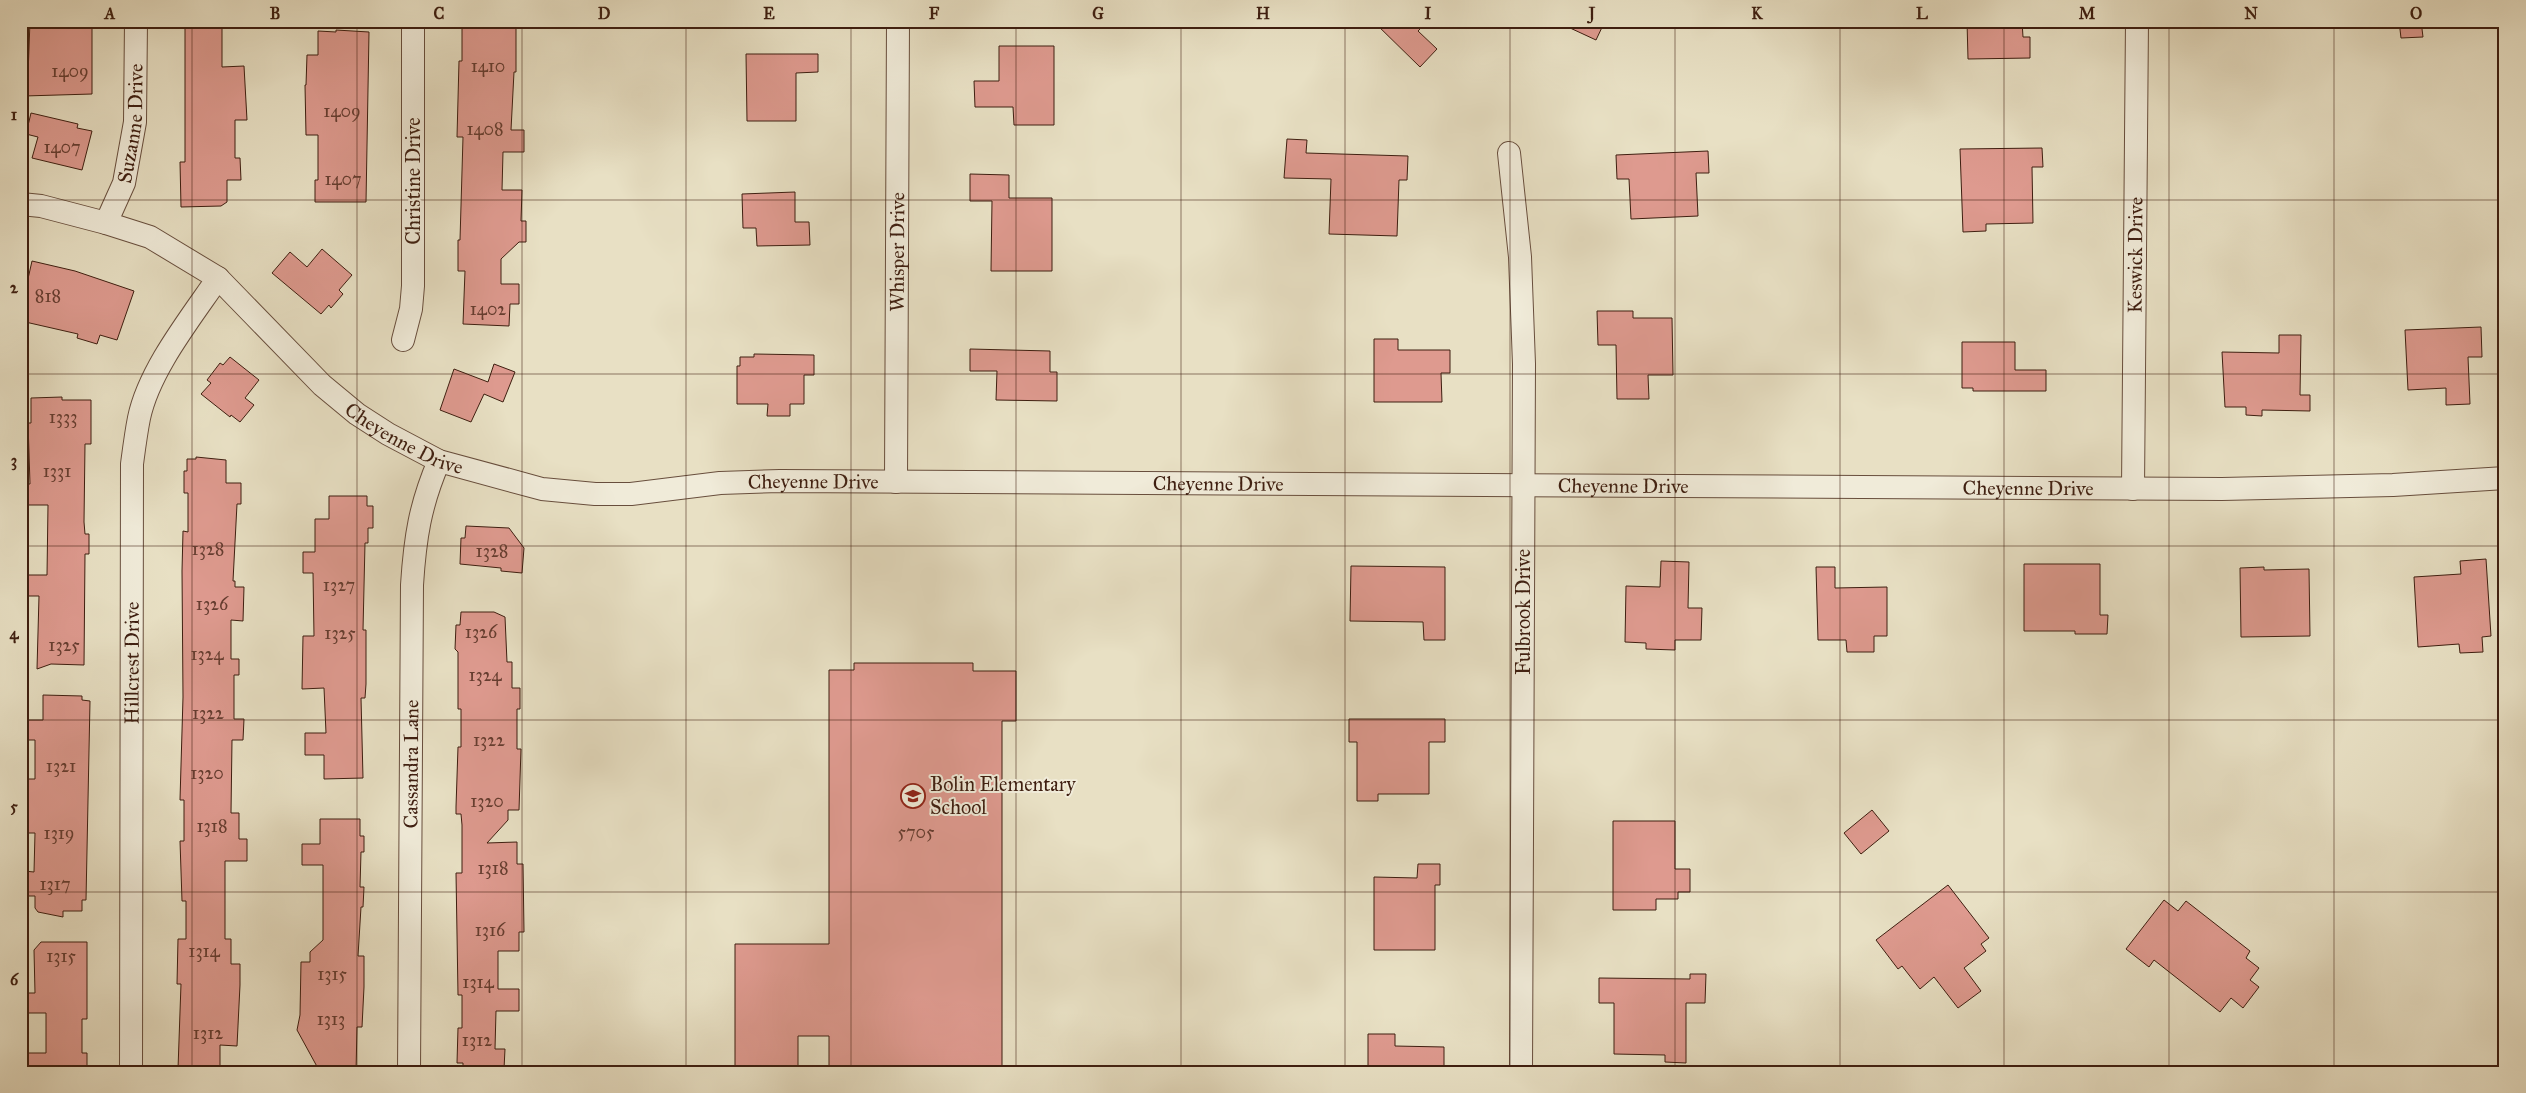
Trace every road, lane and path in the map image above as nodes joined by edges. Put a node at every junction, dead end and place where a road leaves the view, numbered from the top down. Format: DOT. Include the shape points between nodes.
graph roads {
  1 [pos="136,21"];
  2 [pos="413,21"];
  3 [pos="898,21"];
  4 [pos="2137,21"];
  5 [pos="1509,153"];
  6 [pos="21,204"];
  7 [pos="106,223"];
  8 [pos="218,278"];
  9 [pos="404,340"];
  10 [pos="439,461"];
  11 [pos="2505,478"];
  12 [pos="896,482"];
  13 [pos="1524,486"];
  14 [pos="2133,489"];
  15 [pos="130,1072"];
  16 [pos="409,1072"];
  17 [pos="1521,1072"];
  1 -- 7 [label="street, Suzanne Drive" via="135,122 124,183"];
  2 -- 9 [label="street, Christine Drive" via="413,286"];
  3 -- 12 [label="street, Whisper Drive"];
  4 -- 14 [label="street, Keswick Drive"];
  5 -- 13 [label="street, Fulbrook Drive" via="1523,311"];
  6 -- 7 [label="street, Cheyenne Drive"];
  7 -- 8 [label="street, Cheyenne Drive" via="150,237"];
  8 -- 10 [label="street, Cheyenne Drive" via="343,403 388,434"];
  8 -- 15 [label="street, Hillcrest Drive" via="167,353 146,395 132,464"];
  10 -- 12 [label="street, Cheyenne Drive" via="542,489 613,494 720,482"];
  10 -- 16 [label="street, Cassandra Lane" via="425,494 415,544 412,585"];
  11 -- 14 [label="street, Cheyenne Drive" via="2368,486"];
  12 -- 13 [label="street, Cheyenne Drive"];
  13 -- 14 [label="street, Cheyenne Drive"];
  13 -- 17 [label="street, Fulbrook Drive"];
}
